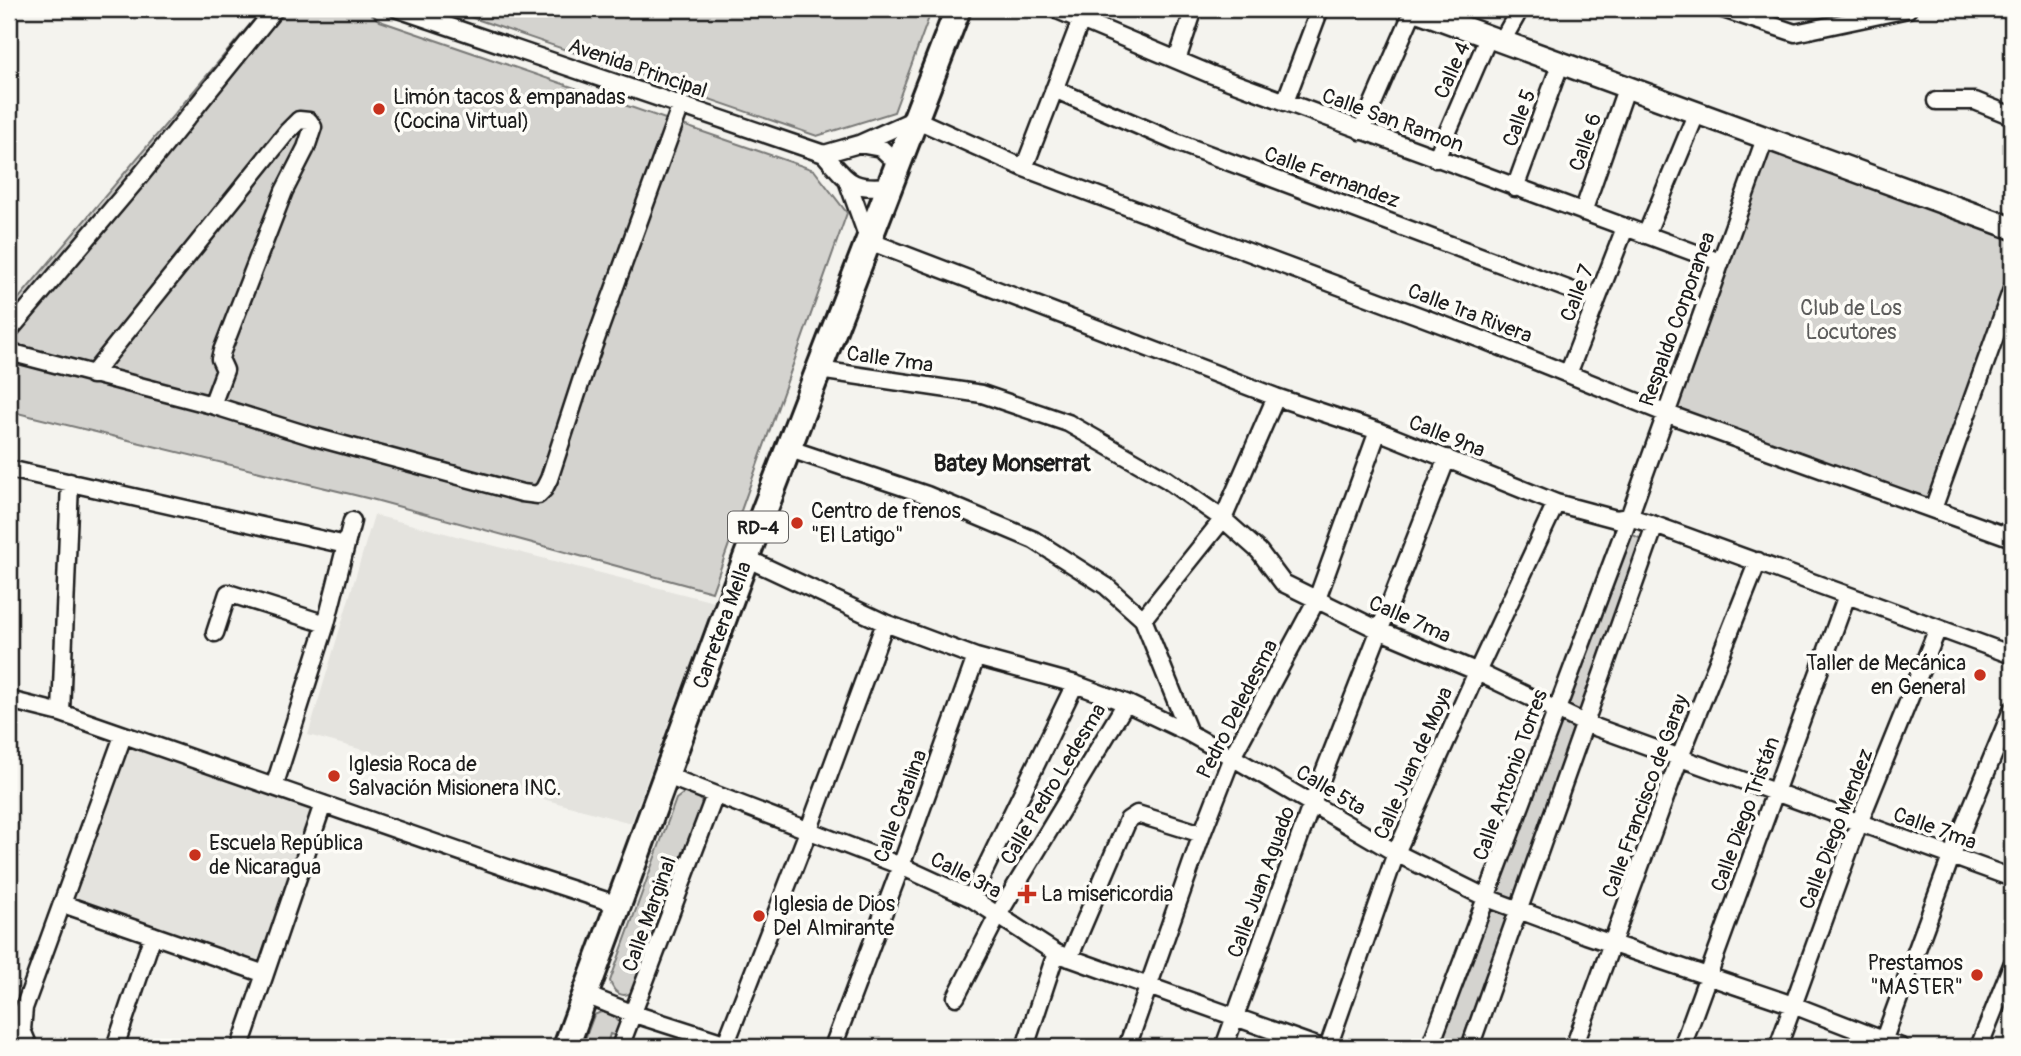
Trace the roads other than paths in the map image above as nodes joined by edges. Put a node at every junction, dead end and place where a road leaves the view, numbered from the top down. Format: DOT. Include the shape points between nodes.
graph roads {
  1 [pos="275,9"];
  2 [pos="398,9"];
  3 [pos="958,9"];
  4 [pos="1055,9"];
  5 [pos="1194,9"];
  6 [pos="1320,9"];
  7 [pos="1413,9"];
  8 [pos="1520,9"];
  9 [pos="1723,9"];
  10 [pos="1908,9"];
  11 [pos="1081,20"];
  12 [pos="1496,39"];
  13 [pos="1177,60"];
  14 [pos="1562,62"];
  15 [pos="1627,86"];
  16 [pos="1054,89"];
  17 [pos="1936,101"];
  18 [pos="1285,102"];
  19 [pos="681,105"];
  20 [pos="1697,111"];
  21 [pos="2012,116"];
  22 [pos="915,120"];
  23 [pos="1361,131"];
  24 [pos="1766,136"];
  25 [pos="859,144"];
  26 [pos="824,154"];
  27 [pos="1436,159"];
  28 [pos="1024,168"];
  29 [pos="894,175"];
  30 [pos="847,180"];
  31 [pos="1515,188"];
  32 [pos="1583,212"];
  33 [pos="1625,228"];
  34 [pos="2012,228"];
  35 [pos="1646,235"];
  36 [pos="869,241"];
  37 [pos="1720,262"];
  38 [pos="2012,289"];
  39 [pos="1597,300"];
  40 [pos="9,331"];
  41 [pos="9,349"];
  42 [pos="819,370"];
  43 [pos="1568,374"];
  44 [pos="92,375"];
  45 [pos="1276,397"];
  46 [pos="212,405"];
  47 [pos="1665,414"];
  48 [pos="1378,432"];
  49 [pos="790,449"];
  50 [pos="1447,458"];
  51 [pos="9,469"];
  52 [pos="71,482"];
  53 [pos="1556,503"];
  54 [pos="1933,509"];
  55 [pos="1629,517"];
  56 [pos="1223,519"];
  57 [pos="352,521"];
  58 [pos="1655,525"];
  59 [pos="2012,538"];
  60 [pos="346,545"];
  61 [pos="746,558"];
  62 [pos="1758,561"];
  63 [pos="1847,595"];
  64 [pos="1317,600"];
  65 [pos="1143,619"];
  66 [pos="885,623"];
  67 [pos="326,624"];
  68 [pos="1938,628"];
  69 [pos="1381,631"];
  70 [pos="215,633"];
  71 [pos="2012,655"];
  72 [pos="976,657"];
  73 [pos="1477,672"];
  74 [pos="1075,684"];
  75 [pos="9,700"];
  76 [pos="1126,703"];
  77 [pos="1557,709"];
  78 [pos="2012,710"];
  79 [pos="61,713"];
  80 [pos="1584,723"];
  81 [pos="1188,733"];
  82 [pos="122,736"];
  83 [pos="1232,757"];
  84 [pos="1680,757"];
  85 [pos="667,776"];
  86 [pos="275,787"];
  87 [pos="1775,792"];
  88 [pos="715,794"];
  89 [pos="1312,803"];
  90 [pos="323,804"];
  91 [pos="1859,823"];
  92 [pos="809,829"];
  93 [pos="1202,834"];
  94 [pos="1396,853"];
  95 [pos="1951,857"];
  96 [pos="901,866"];
  97 [pos="2012,878"];
  98 [pos="971,898"];
  99 [pos="1487,898"];
  100 [pos="63,904"];
  101 [pos="620,905"];
  102 [pos="1517,910"];
  103 [pos="998,915"];
  104 [pos="153,935"];
  105 [pos="1613,945"];
  106 [pos="1063,956"];
  107 [pos="2012,965"];
  108 [pos="265,974"];
  109 [pos="1708,978"];
  110 [pos="1147,986"];
  111 [pos="586,995"];
  112 [pos="956,997"];
  113 [pos="1793,1005"];
  114 [pos="634,1014"];
  115 [pos="1234,1016"];
  116 [pos="1882,1044"];
  117 [pos="731,1045"];
  118 [pos="29,1047"];
  119 [pos="115,1047"];
  120 [pos="240,1047"];
  121 [pos="566,1047"];
  122 [pos="620,1047"];
  123 [pos="833,1047"];
  124 [pos="1025,1047"];
  125 [pos="1127,1047"];
  126 [pos="1224,1047"];
  127 [pos="1319,1047"];
  128 [pos="1328,1047"];
  129 [pos="1430,1047"];
  130 [pos="1471,1047"];
  131 [pos="1574,1047"];
  132 [pos="1682,1047"];
  133 [pos="1778,1047"];
  134 [pos="1901,1047"];
  135 [pos="1979,1047"];
  1 -- 40 [label="street"];
  2 -- 19 [label="street, Avenida Principal"];
  3 -- 22 [label="main road, Carretera Mella / RD-4"];
  4 -- 11 [label="street, Calle San Ramon"];
  5 -- 13 [label="street"];
  6 -- 18 [label="street"];
  7 -- 12 [label="street"];
  7 -- 23 [label="street"];
  8 -- 12 [label="street, Calle 4"];
  9 -- 10 [label="street" via="1795,33"];
  11 -- 13 [label="street, Calle San Ramon"];
  11 -- 16 [label="street"];
  12 -- 14 [label="street"];
  12 -- 27 [label="street, Calle 4"];
  13 -- 18 [label="street, Calle San Ramon"];
  14 -- 15 [label="street"];
  14 -- 31 [label="street, Calle 5"];
  15 -- 20 [label="street"];
  15 -- 32 [label="street, Calle 6"];
  16 -- 28 [label="street"];
  16 -- 39 [label="street, Calle Fernandez" via="1176,142"];
  17 -- 21 [label="street" via="1975,101"];
  18 -- 23 [label="street, Calle San Ramon"];
  19 -- 26 [label="street, Avenida Principal"];
  19 -- 46 [label="street" via="549,479 538,495 311,436"];
  20 -- 24 [label="street"];
  20 -- 35 [label="street"];
  22 -- 25 [label="street"];
  22 -- 28 [label="street, Calle 1ra Rivera"];
  22 -- 29 [label="main road, Carretera Mella / RD-4"];
  23 -- 27 [label="street, Calle San Ramon"];
  24 -- 34 [label="street"];
  24 -- 37 [label="street, Respaldo Corporanea"];
  25 -- 26 [label="street"];
  25 -- 29 [label="street" via="881,148"];
  26 -- 30 [label="street"];
  27 -- 31 [label="street, Calle San Ramon"];
  28 -- 43 [label="street, Calle 1ra Rivera"];
  29 -- 30 [label="street" via="857,187"];
  29 -- 36 [label="main road, Carretera Mella / RD-4"];
  30 -- 36 [label="street"];
  31 -- 32 [label="street, Calle San Ramon"];
  32 -- 33 [label="street, Calle San Ramon"];
  33 -- 35 [label="street, Calle San Ramon"];
  33 -- 39 [label="street, Calle 7"];
  35 -- 37 [label="street, Calle San Ramon"];
  36 -- 42 [label="main road, Carretera Mella / RD-4"];
  36 -- 45 [label="street, Calle 9na"];
  37 -- 47 [label="street, Respaldo Corporanea"];
  38 -- 54 [label="street"];
  39 -- 43 [label="street, Calle 7"];
  41 -- 44 [label="street"];
  42 -- 49 [label="main road, Carretera Mella / RD-4"];
  42 -- 56 [label="street, Calle 7ma" via="982,394 1068,423 1166,479"];
  43 -- 47 [label="street, Calle 1ra Rivera"];
  44 -- 46 [label="street"];
  44 -- 46 [label="street" via="287,132 299,120 309,121 313,127 306,148 284,191 222,351 225,370"];
  45 -- 48 [label="street, Calle 9na"];
  45 -- 56 [label="street"];
  47 -- 54 [label="street, Calle 1ra Rivera"];
  47 -- 55 [label="street, Respaldo Corporanea"];
  48 -- 50 [label="street, Calle 9na"];
  48 -- 64 [label="street, Pedro Deledesma"];
  49 -- 61 [label="main road, Carretera Mella / RD-4"];
  49 -- 65 [label="street" via="927,495 1034,541 1105,586"];
  50 -- 53 [label="street, Calle 9na"];
  50 -- 69 [label="street, Calle Juan Aguado"];
  51 -- 52 [label="street"];
  52 -- 60 [label="street"];
  52 -- 79 [label="street"];
  53 -- 55 [label="street, Calle 9na" via="1616,519"];
  53 -- 73 [label="street, Calle Juan de Moya"];
  54 -- 59 [label="street, Calle 1ra Rivera"];
  55 -- 58 [label="street, Calle 9na"];
  55 -- 77 [label="street, Calle Antonio Torres"];
  56 -- 64 [label="street, Calle 7ma" via="1259,551 1283,583"];
  56 -- 65 [label="street"];
  57 -- 60 [label="street"];
  58 -- 62 [label="street, Calle 9na"];
  58 -- 80 [label="street"];
  60 -- 67 [label="street"];
  61 -- 66 [label="street, Calle 5ta"];
  61 -- 85 [label="main road, Carretera Mella / RD-4"];
  62 -- 63 [label="street, Calle 9na"];
  62 -- 84 [label="street, Calle Francisco de Garay"];
  63 -- 68 [label="street, Calle 9na"];
  63 -- 87 [label="street, Calle Diego Tristán"];
  64 -- 69 [label="street, Calle 7ma"];
  64 -- 83 [label="street, Pedro Deledesma"];
  65 -- 81 [label="street"];
  66 -- 72 [label="street, Calle 5ta"];
  66 -- 92 [label="street"];
  67 -- 70 [label="street" via="228,593"];
  67 -- 86 [label="street"];
  68 -- 71 [label="street, Calle 9na"];
  68 -- 91 [label="street, Calle Diego Mendez"];
  69 -- 73 [label="street, Calle 7ma"];
  69 -- 89 [label="street, Calle Juan Aguado"];
  72 -- 74 [label="street, Calle 5ta"];
  72 -- 96 [label="street, Calle Catalina"];
  73 -- 77 [label="street, Calle 7ma"];
  73 -- 94 [label="street, Calle Juan de Moya"];
  74 -- 76 [label="street, Calle 5ta"];
  74 -- 98 [label="street"];
  75 -- 79 [label="street"];
  76 -- 81 [label="street, Calle 5ta"];
  76 -- 103 [label="street, Calle Pedro Ledesma"];
  77 -- 80 [label="street, Calle 7ma"];
  77 -- 99 [label="street, Calle Antonio Torres"];
  78 -- 95 [label="street"];
  79 -- 82 [label="street"];
  80 -- 84 [label="street, Calle 7ma"];
  80 -- 102 [label="street"];
  81 -- 83 [label="street, Calle 5ta"];
  82 -- 86 [label="street"];
  82 -- 100 [label="street"];
  83 -- 89 [label="street, Calle 5ta"];
  83 -- 93 [label="street, Pedro Deledesma"];
  84 -- 87 [label="street, Calle 7ma"];
  84 -- 105 [label="street, Calle Francisco de Garay"];
  85 -- 88 [label="street, Calle 3ra"];
  85 -- 101 [label="main road, Carretera Mella / RD-4"];
  86 -- 90 [label="street"];
  87 -- 91 [label="street, Calle 7ma"];
  87 -- 109 [label="street, Calle Diego Tristán"];
  88 -- 92 [label="street, Calle 3ra"];
  88 -- 114 [label="street, Calle Marginal"];
  89 -- 94 [label="street, Calle 5ta"];
  89 -- 115 [label="street, Calle Juan Aguado"];
  90 -- 101 [label="street"];
  90 -- 108 [label="street"];
  91 -- 95 [label="street, Calle 7ma"];
  91 -- 113 [label="street, Calle Diego Mendez"];
  92 -- 96 [label="street, Calle 3ra"];
  92 -- 117 [label="street"];
  93 -- 106 [label="street" via="1138,814 1129,820"];
  93 -- 110 [label="street, Pedro Deledesma"];
  94 -- 99 [label="street, Calle 5ta"];
  94 -- 128 [label="street, Calle Juan de Moya"];
  95 -- 97 [label="street, Calle 7ma"];
  95 -- 116 [label="street"];
  96 -- 98 [label="street, Calle 3ra"];
  96 -- 123 [label="street, Calle Catalina"];
  98 -- 103 [label="street, Calle 3ra"];
  99 -- 102 [label="street, Calle 5ta"];
  99 -- 129 [label="street, Calle Antonio Torres"];
  100 -- 104 [label="street"];
  100 -- 118 [label="street" via="24,1009 22,1030"];
  101 -- 111 [label="main road, Carretera Mella / RD-4"];
  102 -- 105 [label="street, Calle 5ta"];
  102 -- 130 [label="street"];
  103 -- 106 [label="street, Calle 3ra"];
  103 -- 112 [label="street, Calle Pedro Ledesma"];
  104 -- 108 [label="street"];
  104 -- 119 [label="street"];
  105 -- 109 [label="street, Calle 5ta"];
  105 -- 131 [label="street, Calle Francisco de Garay"];
  106 -- 110 [label="street, Calle 3ra"];
  106 -- 124 [label="street"];
  107 -- 135 [label="street"];
  108 -- 120 [label="street"];
  109 -- 113 [label="street, Calle 5ta"];
  109 -- 132 [label="street, Calle Diego Tristán"];
  110 -- 115 [label="street, Calle 3ra"];
  110 -- 125 [label="street, Pedro Deledesma"];
  111 -- 114 [label="street"];
  111 -- 121 [label="main road, Carretera Mella / RD-4"];
  113 -- 116 [label="street, Calle 5ta"];
  113 -- 133 [label="street, Calle Diego Mendez"];
  114 -- 117 [label="street"];
  114 -- 122 [label="street, Calle Marginal"];
  115 -- 126 [label="street, Calle Juan Aguado"];
  115 -- 127 [label="street, Calle 3ra"];
  116 -- 134 [label="street, Calle 5ta"];
}
